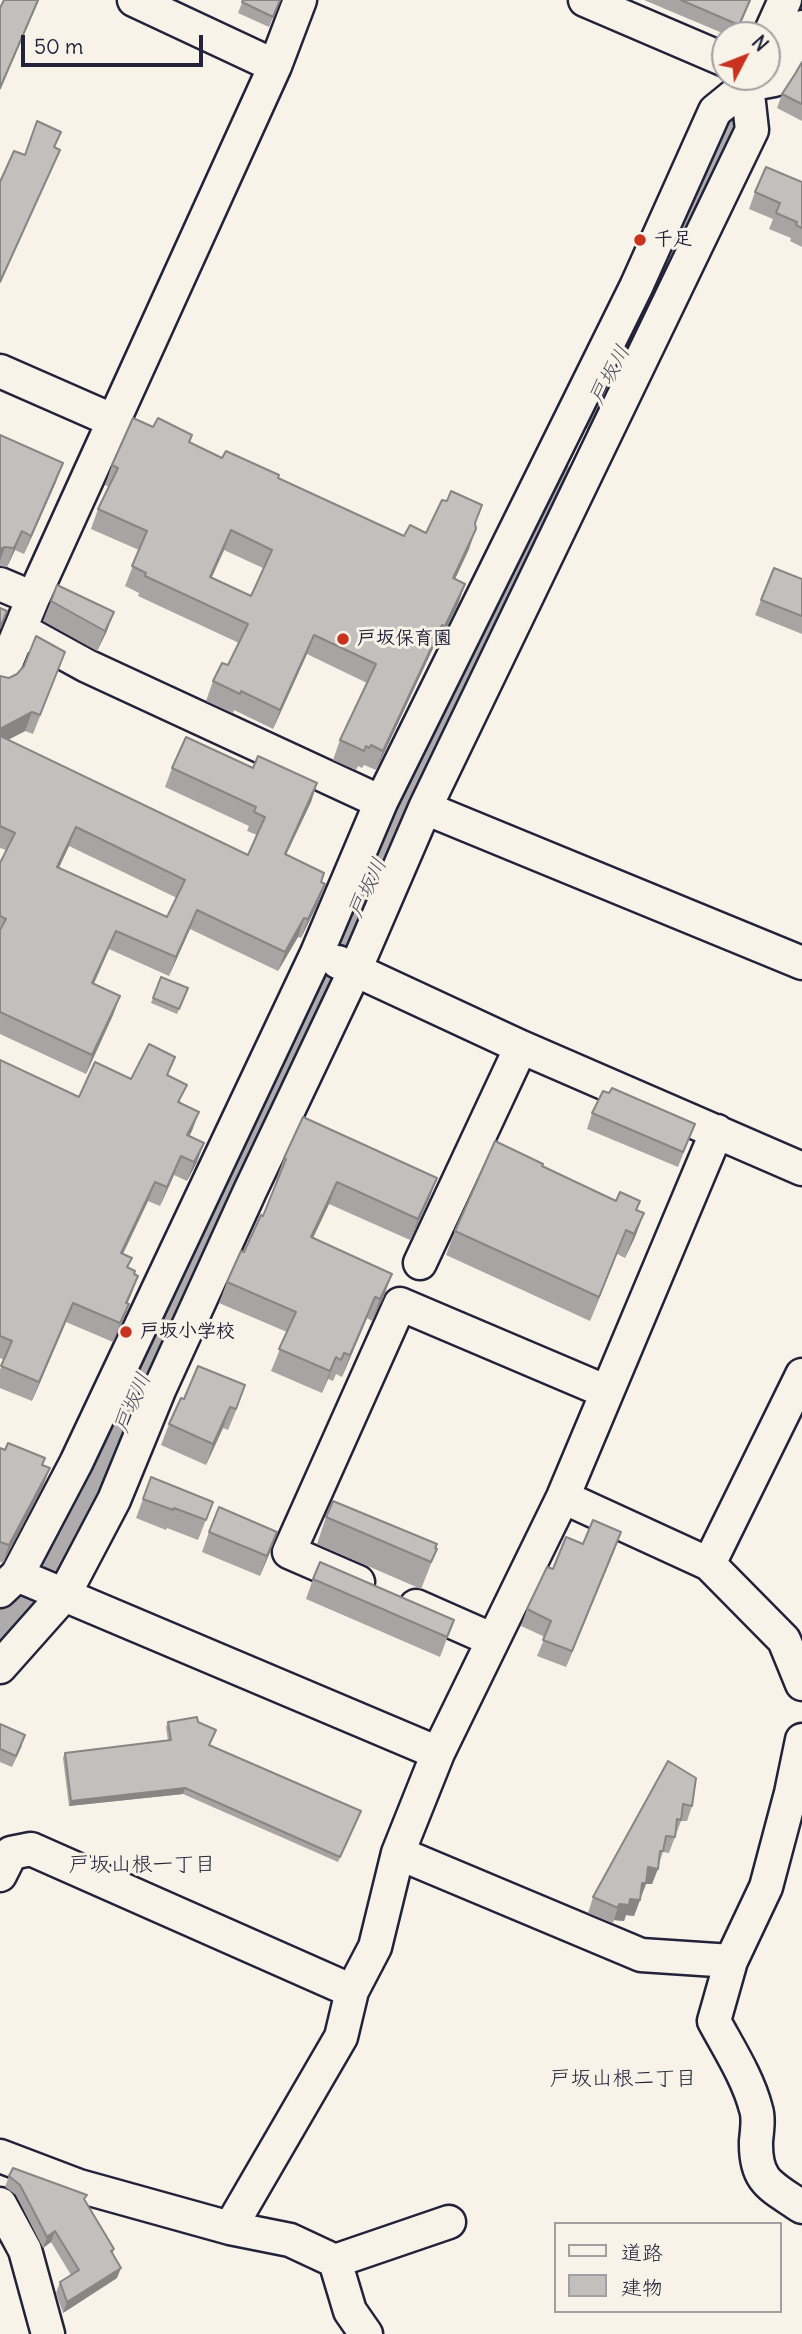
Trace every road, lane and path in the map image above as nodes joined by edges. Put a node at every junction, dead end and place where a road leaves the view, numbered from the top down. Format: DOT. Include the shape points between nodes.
graph roads {
  1 [pos="134,0"];
  2 [pos="300,0"];
  3 [pos="585,0"];
  4 [pos="761,0"];
  5 [pos="785,0"];
  6 [pos="752,21"];
  7 [pos="776,21"];
  8 [pos="802,27"];
  9 [pos="711,54"];
  10 [pos="275,66"];
  11 [pos="781,67"];
  12 [pos="736,91"];
  13 [pos="748,91"];
  14 [pos="0,371"];
  15 [pos="114,421"];
  16 [pos="0,584"];
  17 [pos="33,598"];
  18 [pos="20,629"];
  19 [pos="0,677"];
  20 [pos="380,802"];
  21 [pos="425,808"];
  22 [pos="317,953"];
  23 [pos="802,963"];
  24 [pos="355,970"];
  25 [pos="522,1047"];
  26 [pos="717,1131"];
  27 [pos="802,1169"];
  28 [pos="420,1263"];
  29 [pos="802,1375"];
  30 [pos="607,1392"];
  31 [pos="563,1497"];
  32 [pos="709,1564"];
  33 [pos="33,1586"];
  34 [pos="793,1635"];
  35 [pos="493,1640"];
  36 [pos="0,1667"];
  37 [pos="802,1684"];
  38 [pos="802,1740"];
  39 [pos="438,1753"];
  40 [pos="398,1853"];
  41 [pos="0,1875"];
  42 [pos="731,1961"];
  43 [pos="352,1991"];
  44 [pos="0,2156"];
  45 [pos="0,2204"];
  46 [pos="802,2207"];
  47 [pos="449,2222"];
  48 [pos="230,2228"];
  49 [pos="335,2261"];
  50 [pos="48,2334"];
  51 [pos="366,2334"];
  1 -- 10 [label="street"];
  2 -- 10 [label="street"];
  3 -- 9 [label="street"];
  4 -- 6 [label="street"];
  5 -- 7 [label="street"];
  8 -- 11 [label="street"];
  10 -- 15 [label="street"];
  12 -- 20 [label="street" via="715,111 636,286"];
  13 -- 21 [label="street" via="752,130"];
  14 -- 15 [label="street"];
  15 -- 17 [label="street"];
  16 -- 17 [label="street"];
  17 -- 18 [label="street"];
  18 -- 19 [label="street"];
  18 -- 20 [label="street" via="87,666"];
  20 -- 22 [label="street"];
  21 -- 23 [label="street"];
  21 -- 24 [label="street"];
  22 -- 24 [label="street"];
  22 -- 33 [label="street" via="76,1463"];
  24 -- 25 [label="street"];
  24 -- 33 [label="street" via="160,1388 114,1500"];
  25 -- 26 [label="street"];
  25 -- 28 [label="street"];
  26 -- 27 [label="street"];
  26 -- 30 [label="street"];
  29 -- 32 [label="street"];
  30 -- 31 [label="street"];
  30 -- 35 [label="street" via="400,1304 289,1552"];
  31 -- 32 [label="street"];
  31 -- 35 [label="street"];
  32 -- 34 [label="street"];
  33 -- 36 [label="street"];
  33 -- 39 [label="street"];
  34 -- 37 [label="street"];
  35 -- 39 [label="street"];
  38 -- 42 [label="street" via="766,1887"];
  39 -- 40 [label="street"];
  40 -- 42 [label="street" via="642,1955"];
  40 -- 43 [label="street" via="375,1947"];
  41 -- 43 [label="street" via="11,1853 31,1849"];
  42 -- 46 [label="street" via="714,2021 758,2112 756,2162 760,2173"];
  43 -- 48 [label="street" via="341,2037"];
  44 -- 48 [label="street" via="79,2186"];
  45 -- 50 [label="street" via="25,2250"];
  47 -- 49 [label="street"];
  48 -- 49 [label="street" via="290,2240"];
  49 -- 51 [label="street" via="350,2311"];
}
